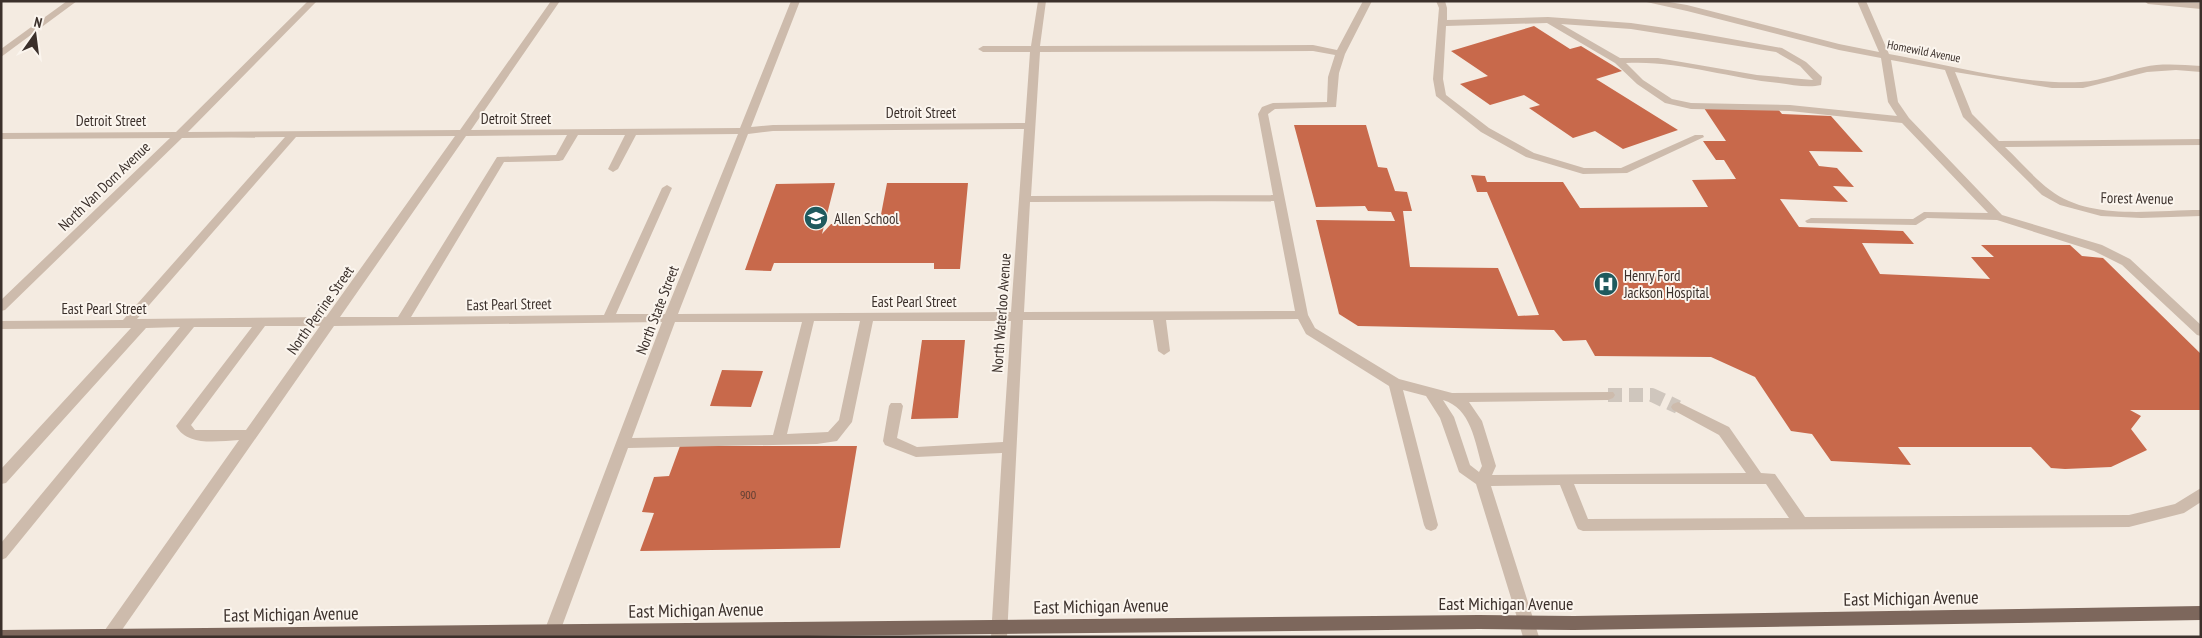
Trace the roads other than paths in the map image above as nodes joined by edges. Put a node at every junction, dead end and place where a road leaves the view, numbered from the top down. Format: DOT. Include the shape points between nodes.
graph roads {
  1 [pos="73,1"];
  2 [pos="312,1"];
  3 [pos="556,1"];
  4 [pos="796,1"];
  5 [pos="1042,1"];
  6 [pos="1368,1"];
  7 [pos="1440,1"];
  8 [pos="1646,1"];
  9 [pos="1862,1"];
  10 [pos="2148,1"];
  11 [pos="2201,6"];
  12 [pos="1548,20"];
  13 [pos="1442,23"];
  14 [pos="1755,25"];
  15 [pos="1765,48"];
  16 [pos="983,49"];
  17 [pos="1035,49"];
  18 [pos="1340,53"];
  19 [pos="1,54"];
  20 [pos="1886,57"];
  21 [pos="1618,61"];
  22 [pos="1950,69"];
  23 [pos="2201,70"];
  24 [pos="1905,120"];
  25 [pos="1031,126"];
  26 [pos="745,131"];
  27 [pos="632,132"];
  28 [pos="465,133"];
  29 [pos="574,133"];
  30 [pos="292,134"];
  31 [pos="179,135"];
  32 [pos="1,136"];
  33 [pos="1698,137"];
  34 [pos="2201,142"];
  35 [pos="1996,144"];
  36 [pos="613,169"];
  37 [pos="667,188"];
  38 [pos="1280,198"];
  39 [pos="1026,199"];
  40 [pos="2201,214"];
  41 [pos="1998,217"];
  42 [pos="1811,221"];
  43 [pos="1,308"];
  44 [pos="1160,315"];
  45 [pos="1302,315"];
  46 [pos="670,318"];
  47 [pos="810,318"];
  48 [pos="867,318"];
  49 [pos="1017,318"];
  50 [pos="608,319"];
  51 [pos="331,322"];
  52 [pos="401,322"];
  53 [pos="261,323"];
  54 [pos="126,324"];
  55 [pos="142,324"];
  56 [pos="190,324"];
  57 [pos="1,325"];
  58 [pos="2201,332"];
  59 [pos="1164,351"];
  60 [pos="1395,383"];
  61 [pos="1431,392"];
  62 [pos="1608,395"];
  63 [pos="1452,398"];
  64 [pos="896,406"];
  65 [pos="1678,407"];
  66 [pos="252,435"];
  67 [pos="779,440"];
  68 [pos="624,443"];
  69 [pos="1010,447"];
  70 [pos="1,479"];
  71 [pos="1566,479"];
  72 [pos="1758,479"];
  73 [pos="1482,480"];
  74 [pos="2201,494"];
  75 [pos="1801,524"];
  76 [pos="1432,525"];
  77 [pos="1,554"];
  78 [pos="2201,613"];
  79 [pos="1528,629"];
  80 [pos="999,632"];
  81 [pos="551,634"];
  82 [pos="109,636"];
  83 [pos="1,637"];
  1 -- 19 [label="street"];
  2 -- 31 [label="street, North Van Dorn Avenue"];
  3 -- 28 [label="street, North Perrine Street"];
  4 -- 26 [label="street, North State Street"];
  5 -- 17 [label="street, North Waterloo Avenue"];
  6 -- 18 [label="street"];
  7 -- 13 [label="street"];
  8 -- 14 [label="street, Homewild Avenue"];
  9 -- 20 [label="street"];
  10 -- 11 [label="street"];
  12 -- 13 [label="street"];
  12 -- 15 [label="street" via="1631,26"];
  12 -- 21 [label="street"];
  13 -- 33 [label="street" via="1438,82 1441,96 1485,130 1530,155 1583,171 1623,171"];
  14 -- 15 [label="street"];
  14 -- 20 [label="street, Homewild Avenue"];
  15 -- 21 [label="street" via="1779,50 1803,64 1817,77 1818,83 1721,72 1643,58"];
  16 -- 17 [label="street"];
  17 -- 18 [label="street" via="1313,48"];
  17 -- 25 [label="street, North Waterloo Avenue"];
  18 -- 38 [label="street" via="1334,75 1332,105 1273,106 1263,114"];
  20 -- 22 [label="street, Homewild Avenue"];
  20 -- 24 [label="street" via="1893,102"];
  21 -- 24 [label="street" via="1640,82 1669,101 1691,106 1790,108"];
  22 -- 23 [label="street, Homewild Avenue" via="2052,85 2083,84 2146,69 2176,67"];
  22 -- 35 [label="street, Forest Avenue" via="1967,115"];
  24 -- 41 [label="street"];
  25 -- 26 [label="street, Detroit Street" via="773,128"];
  25 -- 39 [label="street, North Waterloo Avenue"];
  26 -- 27 [label="street, Detroit Street"];
  26 -- 46 [label="street, North State Street"];
  27 -- 29 [label="street, Detroit Street"];
  27 -- 36 [label="street"];
  28 -- 29 [label="street, Detroit Street"];
  28 -- 30 [label="street, Detroit Street"];
  28 -- 51 [label="street, North Perrine Street"];
  29 -- 52 [label="street" via="559,158 501,159"];
  30 -- 31 [label="street, Detroit Street"];
  30 -- 54 [label="street"];
  31 -- 32 [label="street, Detroit Street"];
  31 -- 43 [label="street, North Van Dorn Avenue"];
  34 -- 35 [label="street"];
  35 -- 40 [label="street, Forest Avenue" via="2046,193 2074,207 2108,214"];
  37 -- 50 [label="street"];
  38 -- 39 [label="street"];
  38 -- 45 [label="street"];
  39 -- 49 [label="street, North Waterloo Avenue"];
  41 -- 42 [label="street" via="1924,215 1916,222"];
  41 -- 58 [label="street" via="2098,248 2126,262"];
  44 -- 45 [label="street, East Pearl Street"];
  44 -- 49 [label="street, East Pearl Street"];
  44 -- 59 [label="street"];
  45 -- 60 [label="street" via="1310,331"];
  46 -- 47 [label="street, East Pearl Street"];
  46 -- 50 [label="street, East Pearl Street"];
  46 -- 68 [label="street, North State Street"];
  47 -- 48 [label="street, East Pearl Street"];
  47 -- 67 [label="street"];
  48 -- 49 [label="street, East Pearl Street"];
  48 -- 67 [label="street" via="845,422 840,430 832,437"];
  49 -- 69 [label="street, North Waterloo Avenue"];
  50 -- 52 [label="street, East Pearl Street"];
  51 -- 52 [label="street, East Pearl Street"];
  51 -- 53 [label="street, East Pearl Street"];
  51 -- 66 [label="street, North Perrine Street"];
  53 -- 56 [label="street, East Pearl Street"];
  53 -- 66 [label="street" via="183,426 191,434 200,436"];
  54 -- 55 [label="street, East Pearl Street"];
  54 -- 57 [label="street, East Pearl Street"];
  55 -- 56 [label="street, East Pearl Street"];
  55 -- 70 [label="street"];
  56 -- 77 [label="street"];
  60 -- 61 [label="street"];
  60 -- 76 [label="street"];
  61 -- 63 [label="street"];
  61 -- 73 [label="street" via="1447,418 1464,468"];
  62 -- 63 [label="street"];
  63 -- 73 [label="street" via="1464,405 1475,420 1489,466"];
  64 -- 69 [label="street" via="890,441 916,452"];
  65 -- 72 [label="street" via="1724,431"];
  66 -- 82 [label="street, North Perrine Street"];
  67 -- 68 [label="street"];
  68 -- 81 [label="street, North State Street"];
  69 -- 80 [label="street, North Waterloo Avenue"];
  71 -- 72 [label="street"];
  71 -- 73 [label="street"];
  71 -- 75 [label="street" via="1583,525"];
  72 -- 75 [label="street" via="1770,478"];
  73 -- 79 [label="street"];
  74 -- 75 [label="street" via="2179,509 2129,521"];
  78 -- 79 [label="main road, East Michigan Avenue" via="1574,624"];
  79 -- 80 [label="main road, East Michigan Avenue"];
  80 -- 81 [label="main road, East Michigan Avenue"];
  81 -- 82 [label="main road, East Michigan Avenue"];
  82 -- 83 [label="main road, East Michigan Avenue"];
}
